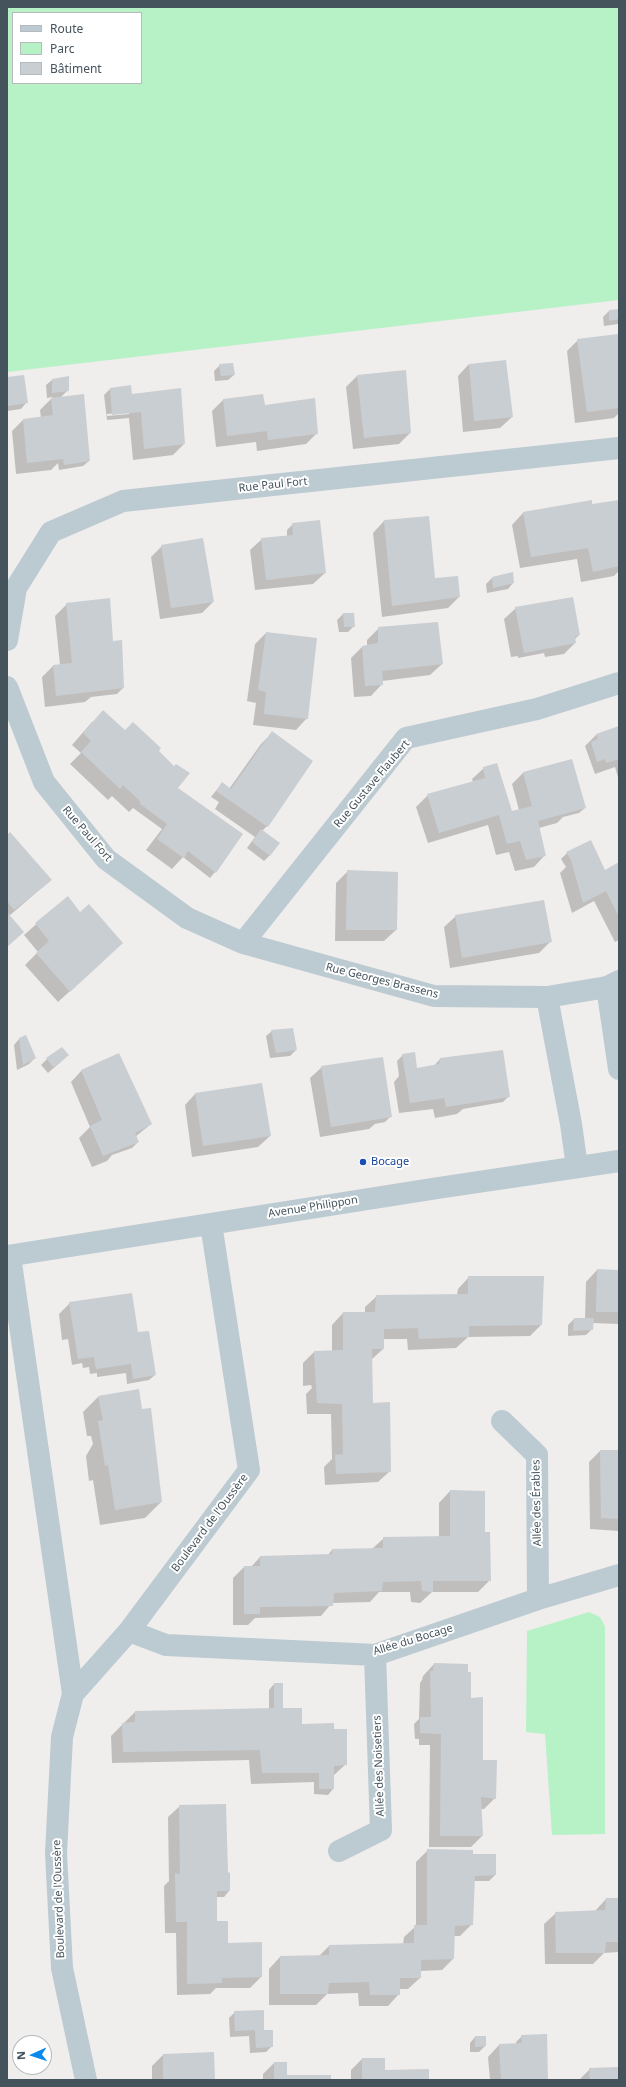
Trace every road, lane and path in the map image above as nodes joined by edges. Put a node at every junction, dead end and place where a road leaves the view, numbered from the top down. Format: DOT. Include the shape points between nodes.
graph roads {
  1 [pos="619,448"];
  2 [pos="7,640"];
  3 [pos="619,683"];
  4 [pos="7,687"];
  5 [pos="243,944"];
  6 [pos="613,984"];
  7 [pos="547,997"];
  8 [pos="619,1069"];
  9 [pos="619,1161"];
  10 [pos="577,1167"];
  11 [pos="212,1224"];
  12 [pos="9,1256"];
  13 [pos="502,1421"];
  14 [pos="619,1575"];
  15 [pos="538,1599"];
  16 [pos="129,1631"];
  17 [pos="375,1655"];
  18 [pos="73,1694"];
  19 [pos="339,1851"];
  20 [pos="86,2080"];
  1 -- 2 [label="street, Rue Paul Fort" via="123,501 51,532 16,588"];
  3 -- 5 [label="street, Rue Gustave Flaubert" via="537,709 406,738"];
  4 -- 5 [label="street, Rue Paul Fort" via="44,782 106,859 187,918"];
  5 -- 7 [label="street, Rue Georges Brassens" via="434,996"];
  6 -- 7 [label="street, Rue Georges Brassens"];
  6 -- 8 [label="street, Rue Georges Brassens"];
  7 -- 10 [label="street"];
  9 -- 10 [label="street, Avenue Philippon"];
  10 -- 11 [label="street, Avenue Philippon"];
  11 -- 12 [label="street, Avenue Philippon"];
  11 -- 16 [label="street, Boulevard de l'Oussère" via="249,1470"];
  12 -- 18 [label="street, Boulevard de l'Oussère"];
  13 -- 15 [label="street, Allée des Érables" via="537,1456"];
  14 -- 15 [label="street, Allée du Bocage"];
  15 -- 17 [label="street, Allée du Bocage"];
  16 -- 17 [label="street, Allée du Bocage" via="166,1645"];
  16 -- 18 [label="street, Boulevard de l'Oussère"];
  17 -- 19 [label="street, Allée des Noisetiers" via="381,1830"];
  18 -- 20 [label="street, Boulevard de l'Oussère" via="62,1737 56,1853 62,1968"];
}
